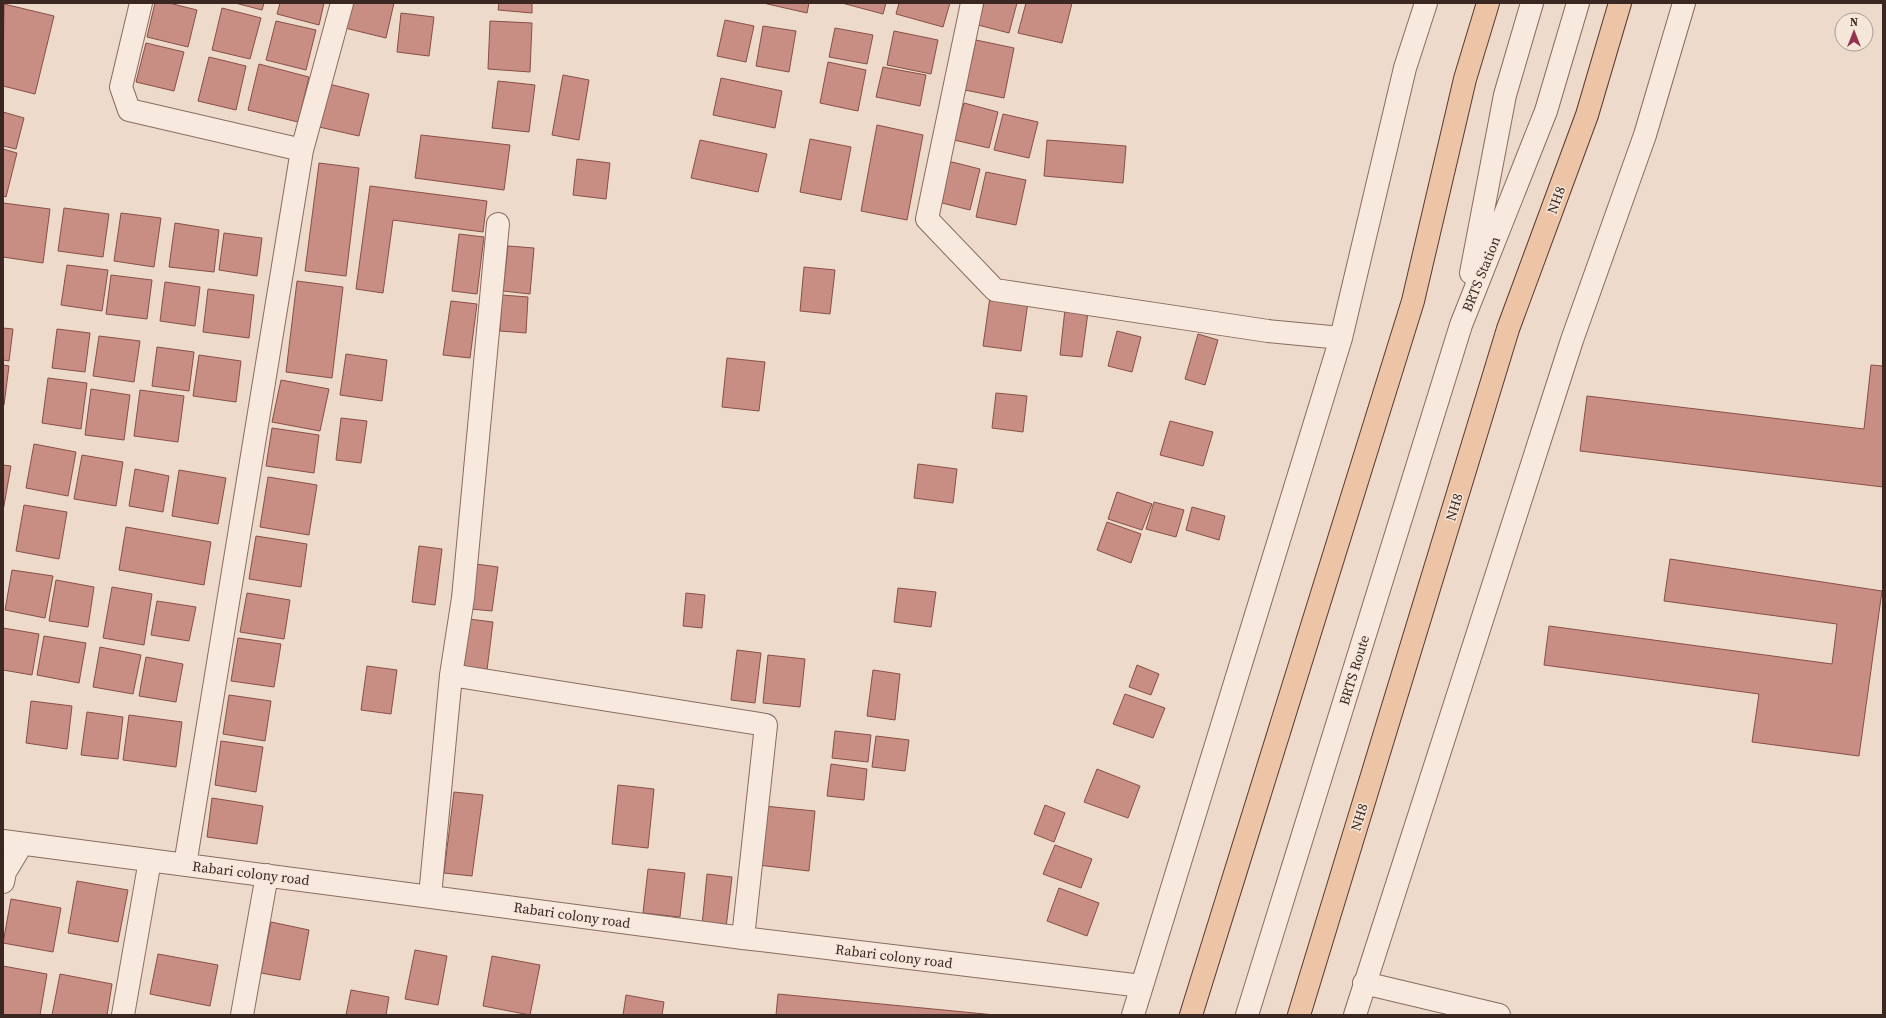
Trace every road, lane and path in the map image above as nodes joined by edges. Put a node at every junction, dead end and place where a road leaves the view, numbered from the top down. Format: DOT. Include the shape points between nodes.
graph roads {
  1 [pos="141,3"];
  2 [pos="342,3"];
  3 [pos="972,3"];
  4 [pos="1426,3"];
  5 [pos="1488,3"];
  6 [pos="1532,3"];
  7 [pos="1578,3"];
  8 [pos="1620,3"];
  9 [pos="1684,3"];
  10 [pos="302,150"];
  11 [pos="498,224"];
  12 [pos="1461,325"];
  13 [pos="1341,338"];
  14 [pos="451,675"];
  15 [pos="13,843"];
  16 [pos="150,860"];
  17 [pos="185,865"];
  18 [pos="267,875"];
  19 [pos="3,882"];
  20 [pos="430,896"];
  21 [pos="743,938"];
  22 [pos="1364,983"];
  23 [pos="1142,986"];
  24 [pos="123,1015"];
  25 [pos="242,1015"];
  26 [pos="1133,1015"];
  27 [pos="1191,1015"];
  28 [pos="1247,1015"];
  29 [pos="1299,1015"];
  30 [pos="1355,1015"];
  31 [pos="1499,1015"];
  1 -- 10 [label="street" via="121,87 129,110"];
  2 -- 10 [label="street"];
  3 -- 13 [label="street" via="927,219 995,290 1268,330"];
  4 -- 13 [label="street" via="1405,68"];
  5 -- 27 [label="main road" via="1465,79 1413,301"];
  6 -- 12 [label="street, BRTS Station" via="1505,95"];
  7 -- 12 [label="street, BRTS Station" via="1546,111"];
  8 -- 29 [label="main road, NH8" via="1587,115 1508,329"];
  9 -- 22 [label="street" via="1646,135 1572,340"];
  10 -- 17 [label="street"];
  11 -- 14 [label="street" via="463,598"];
  12 -- 28 [label="street, BRTS Route"];
  13 -- 23 [label="street"];
  14 -- 20 [label="street"];
  14 -- 21 [label="street" via="766,725"];
  15 -- 16 [label="street, Rabari colony road"];
  15 -- 19 [label="street"];
  16 -- 17 [label="street, Rabari colony road"];
  16 -- 24 [label="street"];
  17 -- 18 [label="street, Rabari colony road"];
  18 -- 20 [label="street, Rabari colony road"];
  18 -- 25 [label="street"];
  20 -- 21 [label="street, Rabari colony road"];
  21 -- 23 [label="street, Rabari colony road"];
  22 -- 30 [label="street"];
  22 -- 31 [label="street"];
  23 -- 26 [label="street"];
}
